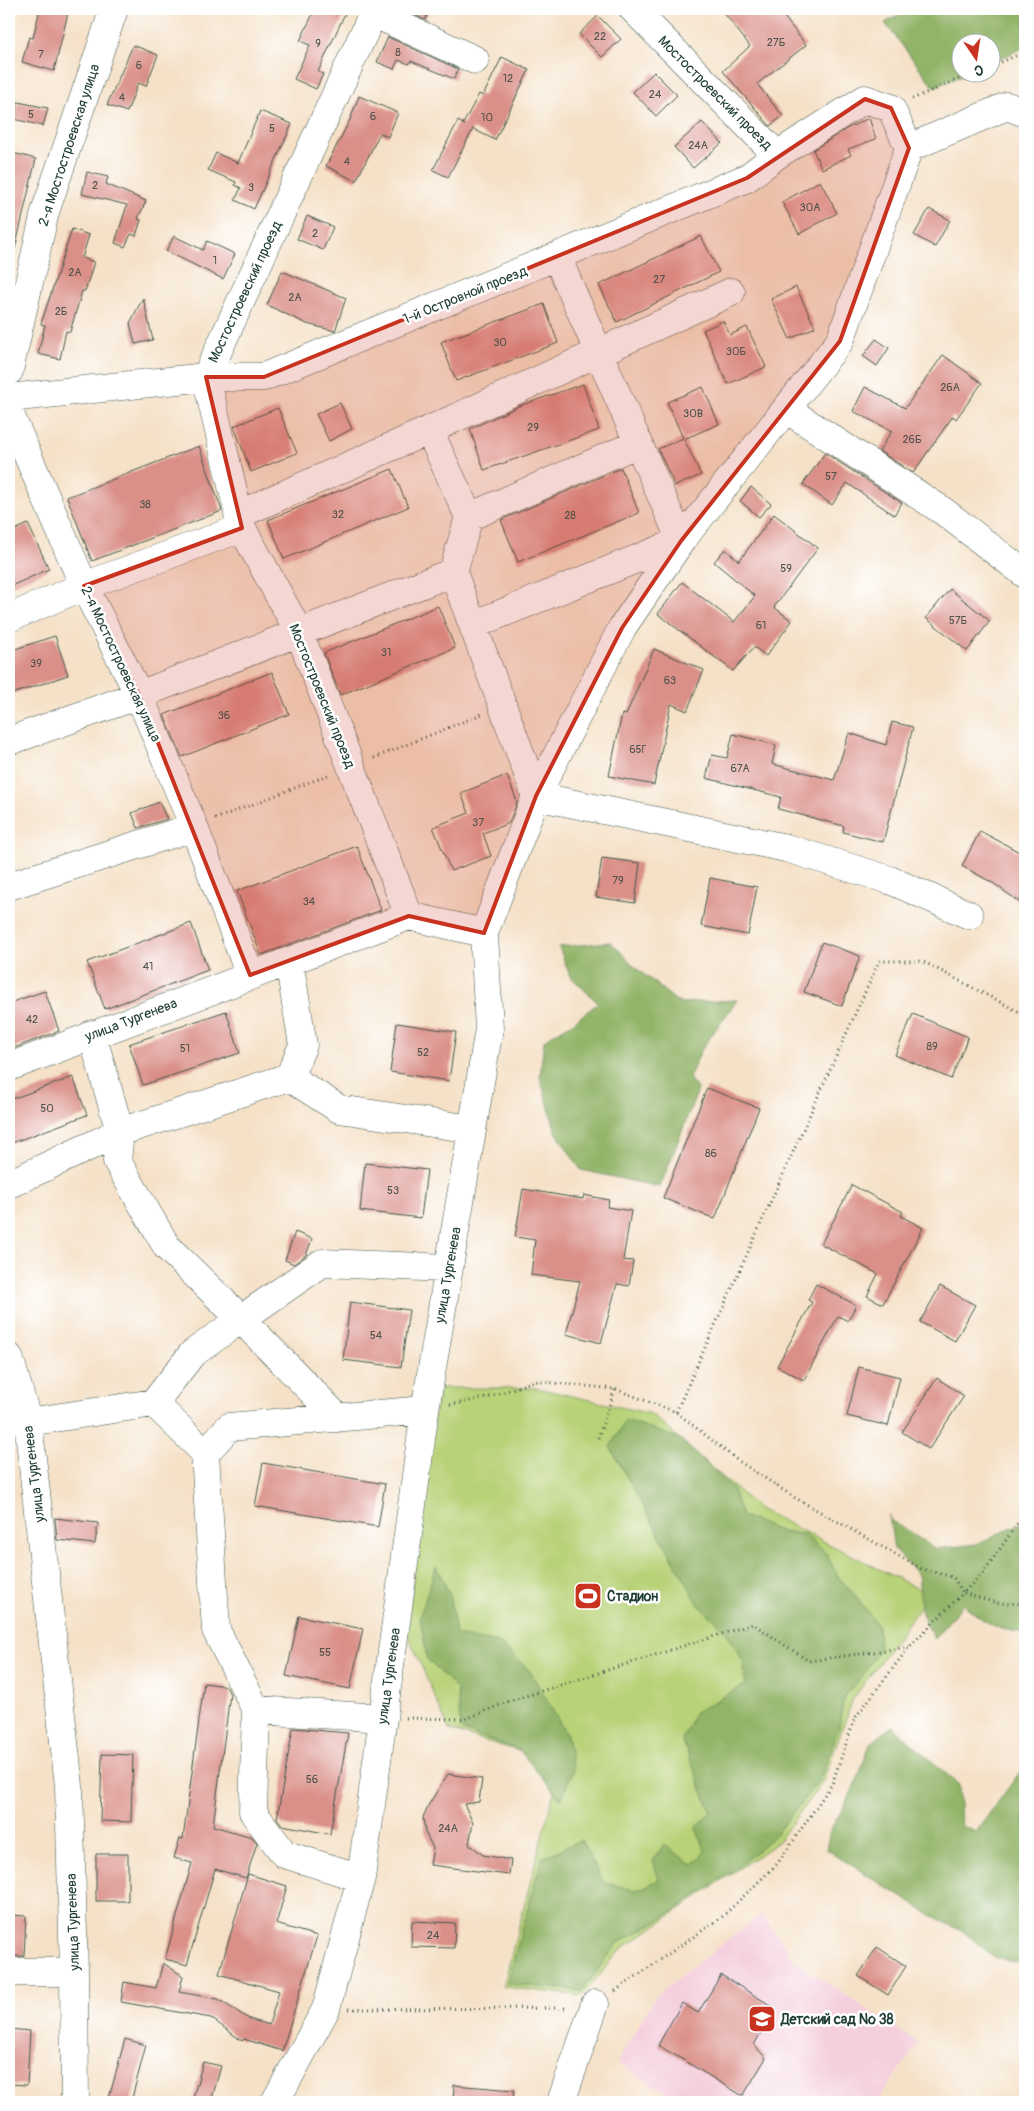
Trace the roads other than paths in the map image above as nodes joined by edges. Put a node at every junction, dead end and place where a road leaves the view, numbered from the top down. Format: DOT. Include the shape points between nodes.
graph roads {
  1 [pos="114,9"];
  2 [pos="633,9"];
  3 [pos="374,11"];
  4 [pos="476,60"];
  5 [pos="1025,113"];
  6 [pos="909,148"];
  7 [pos="777,155"];
  8 [pos="558,257"];
  9 [pos="730,292"];
  10 [pos="600,352"];
  11 [pos="9,372"];
  12 [pos="206,377"];
  13 [pos="9,398"];
  14 [pos="786,409"];
  15 [pos="9,412"];
  16 [pos="429,430"];
  17 [pos="639,443"];
  18 [pos="469,517"];
  19 [pos="240,522"];
  20 [pos="681,541"];
  21 [pos="453,572"];
  22 [pos="1025,574"];
  23 [pos="84,586"];
  24 [pos="9,618"];
  25 [pos="473,625"];
  26 [pos="298,632"];
  27 [pos="139,695"];
  28 [pos="9,741"];
  29 [pos="536,796"];
  30 [pos="194,827"];
  31 [pos="9,886"];
  32 [pos="409,916"];
  33 [pos="969,916"];
  34 [pos="484,933"];
  35 [pos="289,961"];
  36 [pos="250,975"];
  37 [pos="92,1034"];
  38 [pos="9,1067"];
  39 [pos="289,1077"];
  40 [pos="472,1129"];
  41 [pos="120,1132"];
  42 [pos="9,1184"];
  43 [pos="449,1268"];
  44 [pos="241,1319"];
  45 [pos="9,1357"];
  46 [pos="154,1403"];
  47 [pos="425,1410"];
  48 [pos="338,1418"];
  49 [pos="28,1422"];
  50 [pos="205,1453"];
  51 [pos="256,1710"];
  52 [pos="383,1718"];
  53 [pos="361,1878"];
  54 [pos="9,1972"];
  55 [pos="74,1972"];
  56 [pos="595,2004"];
  57 [pos="75,2102"];
  58 [pos="275,2102"];
  59 [pos="561,2102"];
  1 -- 11 [label="street, 2-я Мостостроевская улица" via="44,212"];
  2 -- 7 [label="street, Мостостроевский проезд"];
  3 -- 4 [label="street"];
  3 -- 12 [label="street, Мостостроевский проезд"];
  5 -- 6 [label="street" via="1007,106"];
  6 -- 7 [label="street, 1-й Островной проезд" via="891,108 865,99"];
  6 -- 14 [label="street" via="840,341"];
  7 -- 8 [label="street, 1-й Островной проезд" via="747,178"];
  8 -- 10 [label="street"];
  8 -- 12 [label="street, 1-й Островной проезд" via="264,377"];
  9 -- 10 [label="street"];
  10 -- 16 [label="street"];
  10 -- 17 [label="street"];
  12 -- 13 [label="street, 1-й Островной проезд"];
  12 -- 19 [label="street, Мостостроевский проезд"];
  14 -- 20 [label="street"];
  14 -- 22 [label="street" via="943,511"];
  15 -- 23 [label="street, 2-я Мостостроевская улица"];
  16 -- 18 [label="street"];
  16 -- 19 [label="street"];
  17 -- 18 [label="street"];
  17 -- 20 [label="street"];
  18 -- 21 [label="street"];
  19 -- 23 [label="street"];
  19 -- 26 [label="street, Мостостроевский проезд"];
  20 -- 25 [label="street"];
  20 -- 29 [label="street" via="622,628"];
  21 -- 25 [label="street"];
  21 -- 26 [label="street"];
  23 -- 24 [label="street"];
  23 -- 27 [label="street, 2-я Мостостроевская улица"];
  25 -- 29 [label="street"];
  26 -- 27 [label="street"];
  26 -- 32 [label="street, Мостостроевский проезд"];
  27 -- 28 [label="street"];
  27 -- 30 [label="street, 2-я Мостостроевская улица"];
  29 -- 33 [label="street" via="786,848 890,880"];
  29 -- 34 [label="street"];
  30 -- 31 [label="street"];
  30 -- 36 [label="street, 2-я Мостостроевская улица"];
  32 -- 34 [label="street"];
  32 -- 35 [label="street, улица Тургенева"];
  34 -- 40 [label="street, улица Тургенева" via="489,1029"];
  35 -- 36 [label="street, улица Тургенева"];
  35 -- 39 [label="street" via="303,1045"];
  36 -- 37 [label="street, улица Тургенева"];
  37 -- 38 [label="street, улица Тургенева"];
  37 -- 41 [label="street"];
  39 -- 40 [label="street" via="339,1109"];
  39 -- 41 [label="street"];
  40 -- 43 [label="street, улица Тургенева"];
  41 -- 42 [label="street"];
  41 -- 44 [label="street" via="117,1161 167,1247"];
  43 -- 44 [label="street" via="322,1264"];
  43 -- 47 [label="street, улица Тургенева"];
  44 -- 46 [label="street" via="192,1354"];
  44 -- 48 [label="street"];
  45 -- 49 [label="street, улица Тургенева"];
  46 -- 49 [label="street"];
  46 -- 50 [label="street"];
  47 -- 48 [label="street"];
  47 -- 52 [label="street, улица Тургенева"];
  48 -- 50 [label="street" via="229,1427"];
  49 -- 55 [label="street, улица Тургенева" via="69,1786"];
  50 -- 51 [label="street" via="216,1630"];
  51 -- 52 [label="street"];
  51 -- 53 [label="street" via="253,1812 284,1854"];
  52 -- 53 [label="street, улица Тургенева"];
  53 -- 58 [label="street, улица Тургенева" via="326,2008"];
  54 -- 55 [label="street"];
  55 -- 57 [label="street, улица Тургенева"];
  56 -- 59 [label="street"];
}
